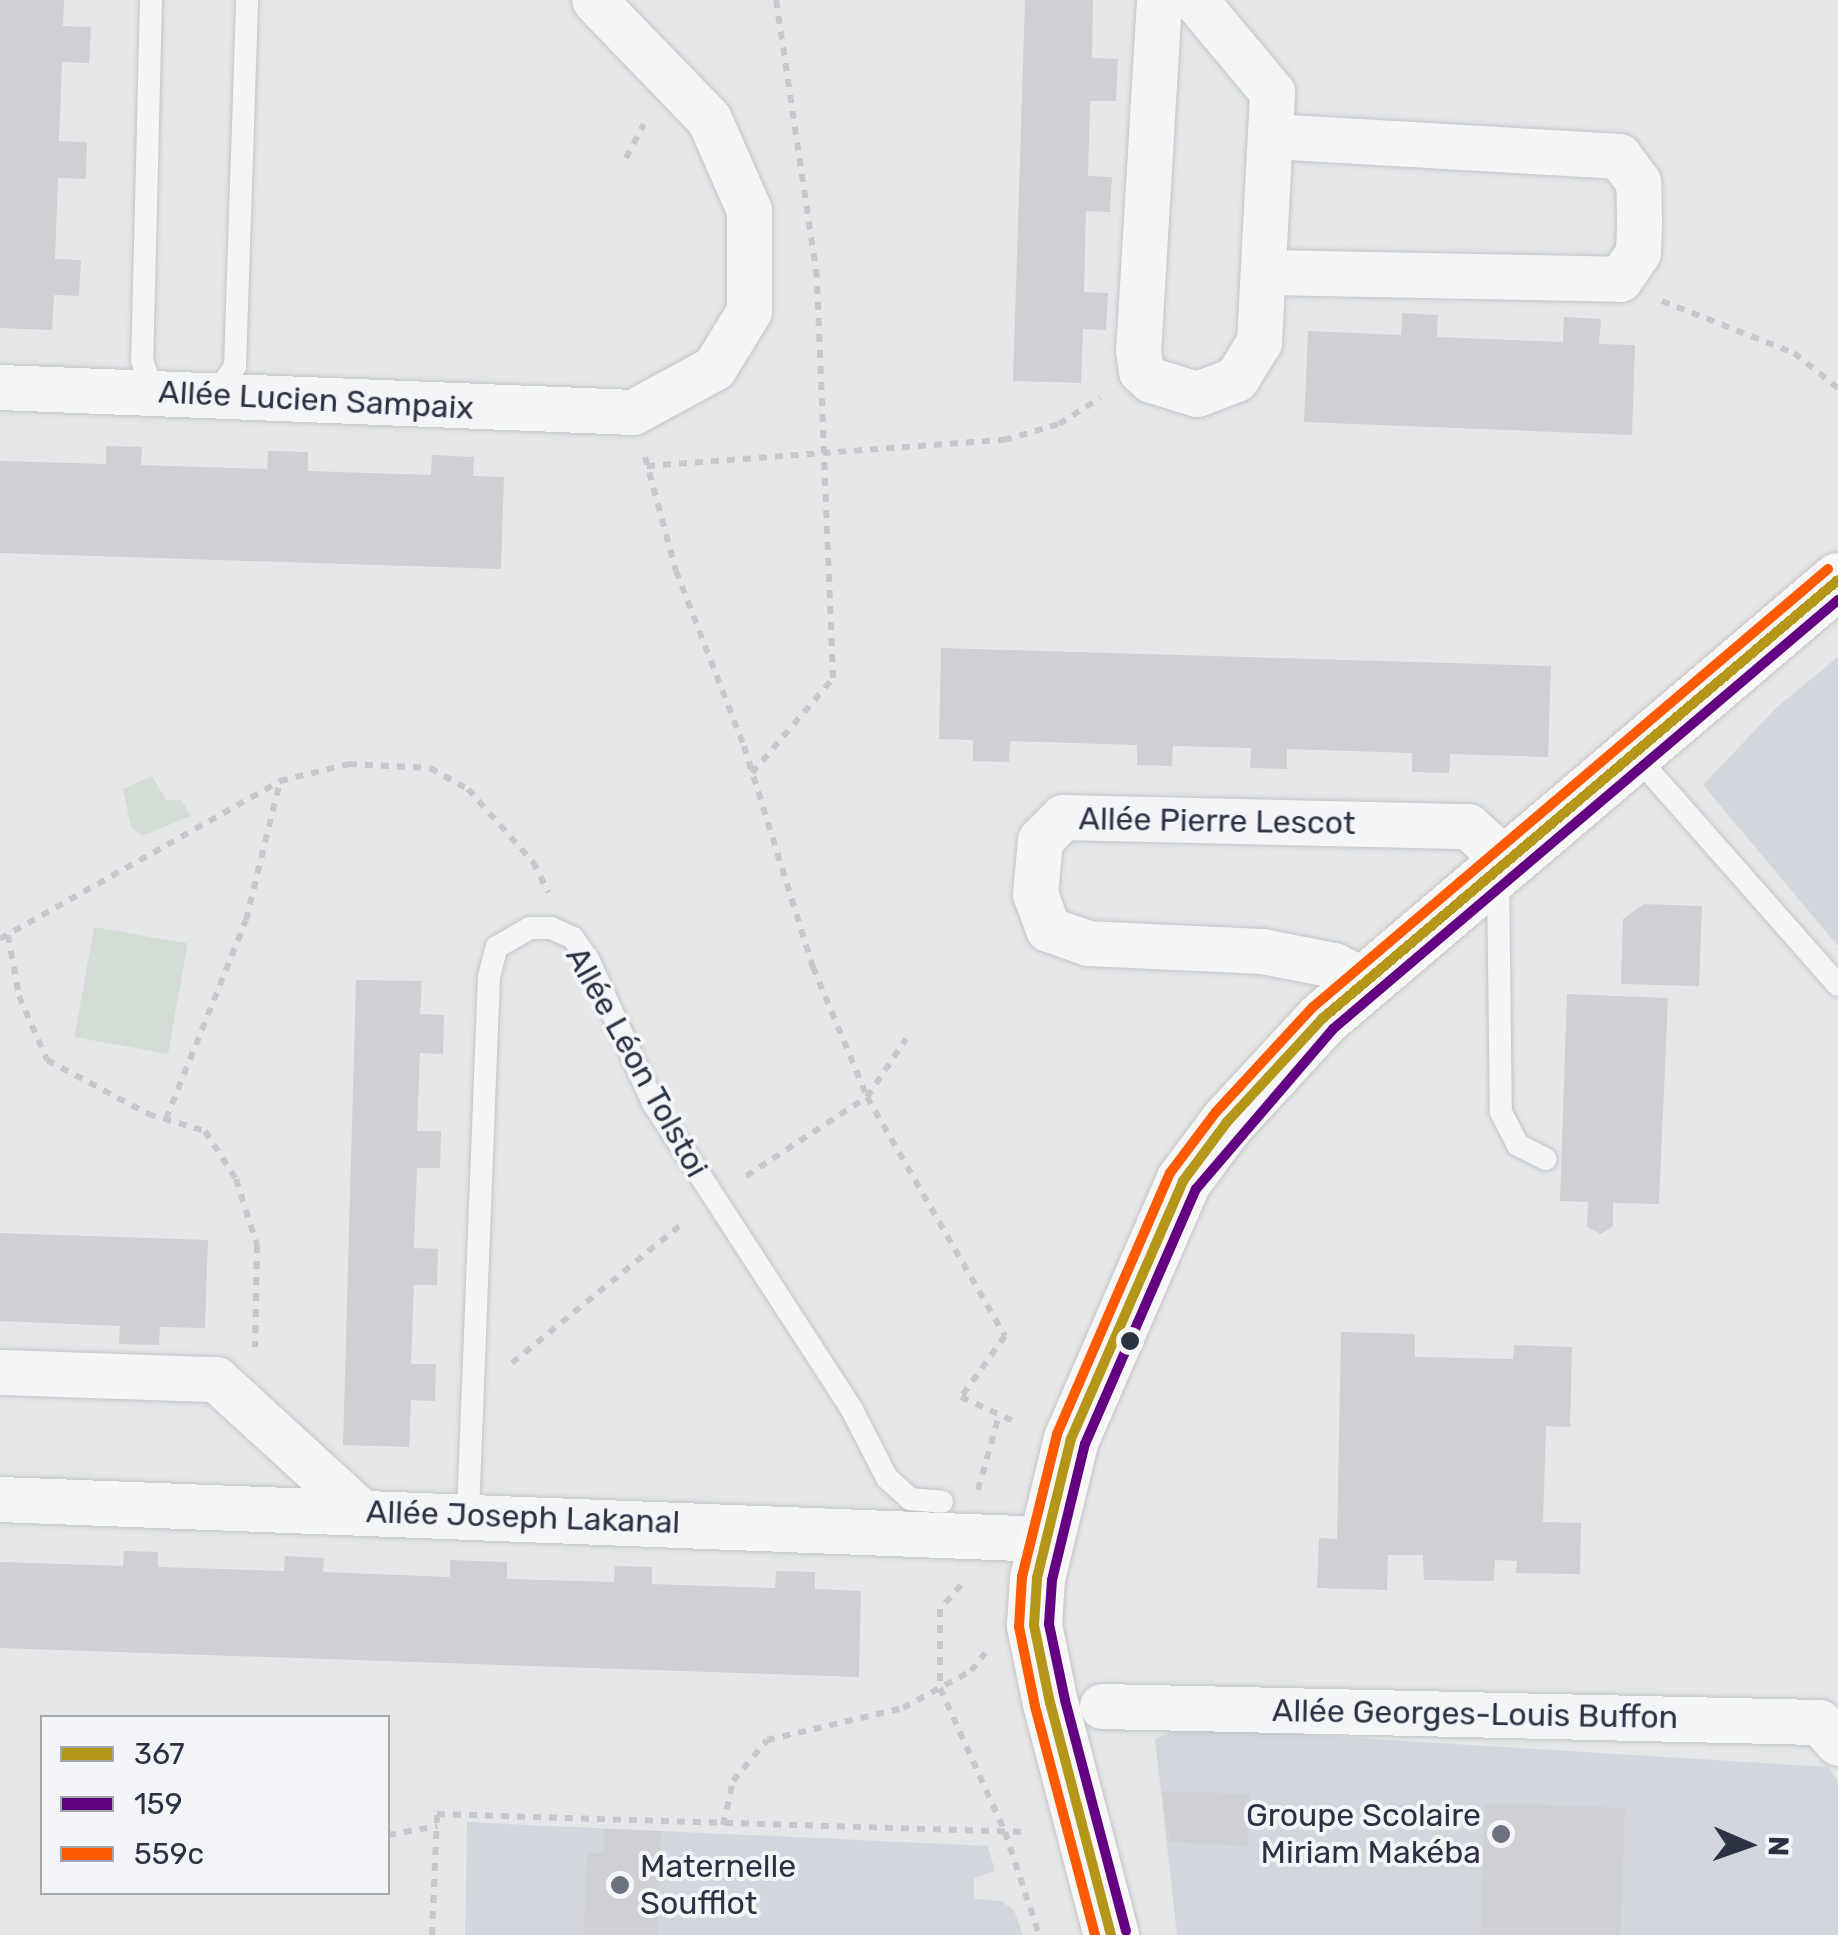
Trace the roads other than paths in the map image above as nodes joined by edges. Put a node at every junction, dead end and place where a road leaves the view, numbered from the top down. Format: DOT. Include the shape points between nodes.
graph roads {
  1 [pos="151,0"];
  2 [pos="247,0"];
  3 [pos="594,0"];
  4 [pos="1159,0"];
  5 [pos="1194,0"];
  6 [pos="1272,136"];
  7 [pos="1267,272"];
  8 [pos="0,387"];
  9 [pos="154,393"];
  10 [pos="215,395"];
  11 [pos="1838,580"];
  12 [pos="1636,756"];
  13 [pos="1501,864"];
  14 [pos="1365,981"];
  15 [pos="1838,986"];
  16 [pos="1546,1158"];
  17 [pos="0,1372"];
  18 [pos="0,1500"];
  19 [pos="942,1502"];
  20 [pos="360,1510"];
  21 [pos="468,1513"];
  22 [pos="1045,1539"];
  23 [pos="1102,1706"];
  24 [pos="1838,1743"];
  25 [pos="1111,1935"];
  1 -- 9 [label="lane" via="142,360"];
  2 -- 10 [label="lane" via="236,366"];
  3 -- 10 [label="street, Allée Lucien Sampaix" via="709,119 749,210 749,311 714,368 633,412"];
  4 -- 7 [label="street" via="1140,371 1197,394 1236,380 1259,342"];
  5 -- 6 [label="street" via="1272,92"];
  6 -- 7 [label="street"];
  6 -- 7 [label="street" via="1619,156 1638,182 1638,252 1620,280"];
  8 -- 9 [label="street, Allée Lucien Sampaix"];
  9 -- 10 [label="street, Allée Lucien Sampaix"];
  11 -- 12 [label="street"];
  12 -- 13 [label="street"];
  12 -- 15 [label="lane"];
  13 -- 14 [label="street"];
  13 -- 14 [label="street, Allée Pierre Lescot" via="1468,826 1062,818 1040,840 1035,894 1048,928 1088,943 1262,951 1334,965"];
  13 -- 16 [label="lane" via="1501,1112 1518,1145"];
  14 -- 22 [label="street" via="1274,1069 1184,1181 1071,1439"];
  17 -- 20 [label="street" via="216,1380"];
  18 -- 20 [label="street, Allée Joseph Lakanal"];
  19 -- 21 [label="lane, Allée Léon Tolstoi" via="910,1499 887,1478 851,1408 652,1103 573,938 551,928 507,938 488,976"];
  20 -- 21 [label="street, Allée Joseph Lakanal"];
  21 -- 22 [label="street, Allée Joseph Lakanal"];
  22 -- 25 [label="street" via="1034,1625"];
  23 -- 24 [label="street, Allée Georges-Louis Buffon" via="1818,1722"];
}
